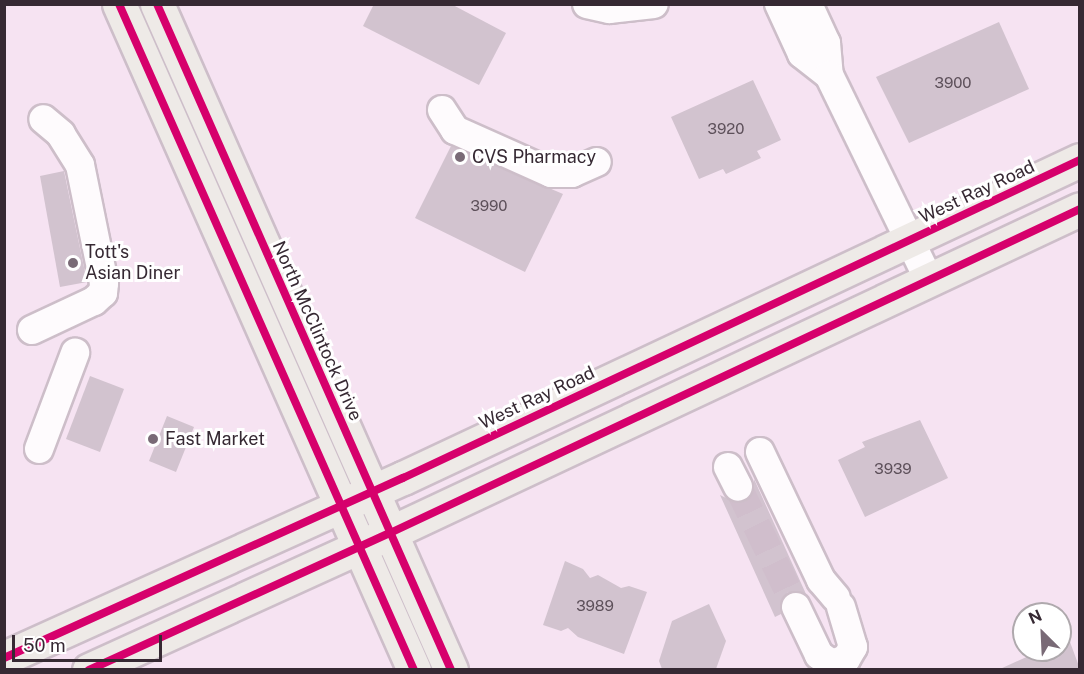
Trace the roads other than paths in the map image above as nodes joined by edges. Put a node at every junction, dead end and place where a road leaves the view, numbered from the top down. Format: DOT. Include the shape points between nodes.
graph roads {
  1 [pos="119,4"];
  2 [pos="157,4"];
  3 [pos="586,4"];
  4 [pos="654,4"];
  5 [pos="779,4"];
  6 [pos="808,4"];
  7 [pos="829,75"];
  8 [pos="442,110"];
  9 [pos="43,119"];
  10 [pos="1080,160"];
  11 [pos="597,162"];
  12 [pos="1080,209"];
  13 [pos="909,240"];
  14 [pos="929,280"];
  15 [pos="32,330"];
  16 [pos="75,353"];
  17 [pos="39,449"];
  18 [pos="760,452"];
  19 [pos="372,492"];
  20 [pos="341,507"];
  21 [pos="390,533"];
  22 [pos="359,548"];
  23 [pos="796,607"];
  24 [pos="4,658"];
  25 [pos="89,669"];
  26 [pos="414,669"];
  27 [pos="451,669"];
  1 -- 20 [label="main road"];
  2 -- 19 [label="main road, North McClintock Drive"];
  3 -- 4 [label="street" via="609,9"];
  5 -- 7 [label="street" via="802,54"];
  6 -- 7 [label="street" via="826,43"];
  7 -- 13 [label="street"];
  8 -- 11 [label="street" via="455,130 551,173 572,172"];
  9 -- 15 [label="street" via="61,134 80,165 104,283 103,293 94,301"];
  10 -- 13 [label="main road, West Ray Road"];
  12 -- 14 [label="main road"];
  13 -- 14 [label="street"];
  13 -- 19 [label="main road, West Ray Road"];
  14 -- 21 [label="main road"];
  16 -- 17 [label="street"];
  18 -- 23 [label="street" via="848,635 851,654 840,663 824,662"];
  19 -- 20 [label="main road, West Ray Road"];
  19 -- 21 [label="main road, North McClintock Drive"];
  20 -- 22 [label="main road"];
  20 -- 24 [label="main road, West Ray Road"];
  21 -- 22 [label="main road"];
  21 -- 27 [label="main road, North McClintock Drive"];
  22 -- 25 [label="main road"];
  22 -- 26 [label="main road"];
}
